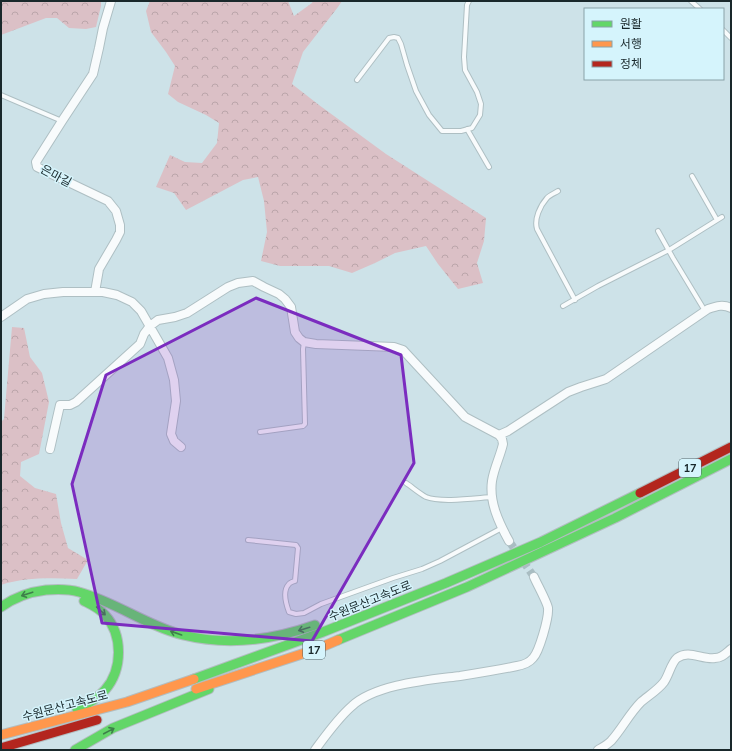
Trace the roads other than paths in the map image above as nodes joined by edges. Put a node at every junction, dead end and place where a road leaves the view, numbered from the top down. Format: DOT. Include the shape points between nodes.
graph roads {
  1 [pos="111,1"];
  2 [pos="469,1"];
  3 [pos="691,1"];
  4 [pos="699,8"];
  5 [pos="357,80"];
  6 [pos="1,95"];
  7 [pos="62,121"];
  8 [pos="467,129"];
  9 [pos="489,167"];
  10 [pos="692,176"];
  11 [pos="558,191"];
  12 [pos="722,217"];
  13 [pos="717,220"];
  14 [pos="658,231"];
  15 [pos="670,250"];
  16 [pos="95,292"];
  17 [pos="575,300"];
  18 [pos="563,306"];
  19 [pos="731,308"];
  20 [pos="705,311"];
  21 [pos="1,317"];
  22 [pos="150,326"];
  23 [pos="304,342"];
  24 [pos="260,432"];
  25 [pos="499,435"];
  26 [pos="181,447"];
  27 [pos="731,447"];
  28 [pos="50,449"];
  29 [pos="731,459"];
  30 [pos="406,483"];
  31 [pos="492,497"];
  32 [pos="502,527"];
  33 [pos="248,540"];
  34 [pos="509,541"];
  35 [pos="499,560"];
  36 [pos="534,578"];
  37 [pos="2,611"];
  38 [pos="731,649"];
  39 [pos="278,662"];
  40 [pos="45,724"];
  41 [pos="1,735"];
  42 [pos="1,748"];
  43 [pos="75,750"];
  44 [pos="315,750"];
  45 [pos="598,750"];
  1 -- 7 [label="street, 은마길" via="102,28 93,74"];
  2 -- 8 [label="lane" via="465,70 481,104 480,115 472,128"];
  3 -- 4 [label="lane"];
  5 -- 8 [label="lane" via="389,38 398,38 416,91 429,115 442,131"];
  6 -- 7 [label="lane"];
  7 -- 16 [label="street, 은마길" via="36,162 37,167 108,202 116,211 120,225 120,232 99,269"];
  8 -- 9 [label="lane"];
  10 -- 13 [label="lane"];
  11 -- 17 [label="lane" via="543,203 537,215 536,229"];
  12 -- 13 [label="lane"];
  13 -- 15 [label="lane"];
  14 -- 15 [label="lane"];
  15 -- 17 [label="lane"];
  15 -- 20 [label="lane"];
  16 -- 21 [label="street" via="62,292 35,296"];
  16 -- 22 [label="street" via="117,295 132,302"];
  17 -- 18 [label="lane"];
  19 -- 20 [label="street" via="718,306"];
  20 -- 25 [label="street" via="606,379 568,392"];
  22 -- 23 [label="street" via="158,320 187,313 228,287 253,281 285,299 291,307 295,332"];
  22 -- 26 [label="street" via="168,358 174,380 176,401 171,434"];
  22 -- 28 [label="street" via="140,344 76,402 60,405"];
  23 -- 24 [label="lane" via="305,424"];
  23 -- 25 [label="street" via="394,347 403,350 465,416"];
  25 -- 31 [label="street" via="503,444 492,480"];
  27 -- 35 [label="highway, 수원문산고속도로 / 17" via="541,542"];
  29 -- 39 [label="highway, 수원문산고속도로 / 17" via="615,518 467,587 317,649"];
  30 -- 31 [label="lane" via="427,497 442,500"];
  31 -- 32 [label="street"];
  32 -- 33 [label="lane" via="422,569 296,614 289,612 285,591 294,581 298,548 296,545"];
  32 -- 34 [label="street"];
  35 -- 37 [label="highway, one-way" via="322,623 279,636 253,640 219,640 183,635 80,592 41,590 26,593 10,601"];
  35 -- 40 [label="highway, 수원문산고속도로 / 17" via="271,652 126,702"];
  36 -- 44 [label="street" via="548,608 548,614 537,654 532,659 517,666 397,686 363,698 352,706"];
  37 -- 40 [label="highway, one-way" via="45,598 75,598 100,609 115,631 118,664 109,685 85,705"];
  38 -- 45 [label="street" via="722,657 708,658 692,654 678,658 673,662 663,683 633,711 610,742"];
  39 -- 42 [label="highway, 수원문산고속도로 / 17"];
  43 -- 39 [label="highway, one-way" via="113,728"];
  40 -- 41 [label="highway, 수원문산고속도로 / 17"];
}
